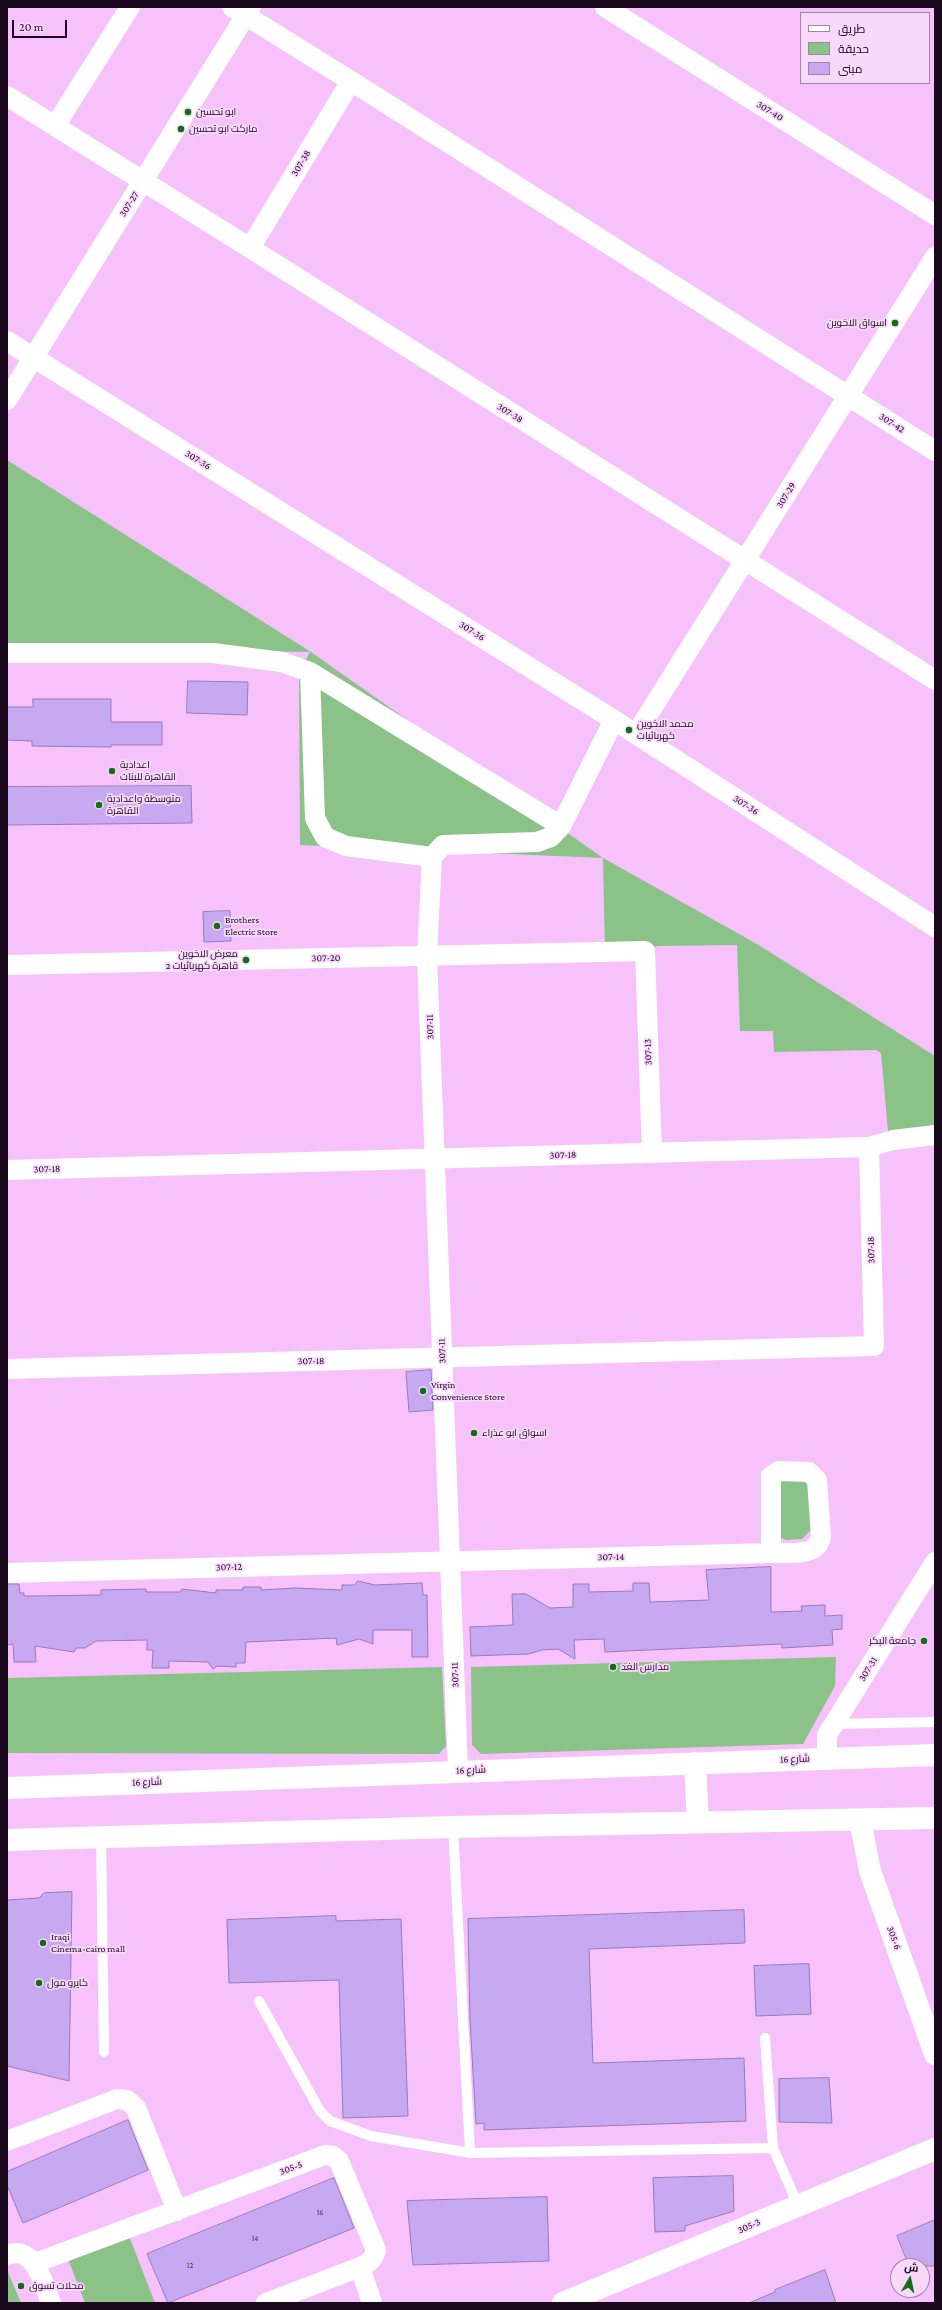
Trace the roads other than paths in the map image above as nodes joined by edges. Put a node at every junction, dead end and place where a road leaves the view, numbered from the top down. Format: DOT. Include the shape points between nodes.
graph roads {
  1 [pos="130,7"];
  2 [pos="605,7"];
  3 [pos="243,10"];
  4 [pos="351,81"];
  5 [pos="7,96"];
  6 [pos="55,126"];
  7 [pos="143,181"];
  8 [pos="935,215"];
  9 [pos="250,248"];
  10 [pos="935,257"];
  11 [pos="7,341"];
  12 [pos="33,358"];
  13 [pos="848,395"];
  14 [pos="7,400"];
  15 [pos="935,451"];
  16 [pos="744,561"];
  17 [pos="7,653"];
  18 [pos="310,672"];
  19 [pos="935,680"];
  20 [pos="614,720"];
  21 [pos="636,734"];
  22 [pos="561,826"];
  23 [pos="432,857"];
  24 [pos="935,927"];
  25 [pos="645,951"];
  26 [pos="427,956"];
  27 [pos="7,965"];
  28 [pos="935,1135"];
  29 [pos="869,1147"];
  30 [pos="652,1153"];
  31 [pos="435,1158"];
  32 [pos="7,1170"];
  33 [pos="442,1358"];
  34 [pos="7,1369"];
  35 [pos="771,1553"];
  36 [pos="450,1561"];
  37 [pos="935,1562"];
  38 [pos="7,1573"];
  39 [pos="935,1722"];
  40 [pos="834,1724"];
  41 [pos="935,1755"];
  42 [pos="827,1758"];
  43 [pos="695,1763"];
  44 [pos="458,1770"];
  45 [pos="7,1788"];
  46 [pos="935,1818"];
  47 [pos="860,1820"];
  48 [pos="698,1822"];
  49 [pos="453,1827"];
  50 [pos="101,1837"];
  51 [pos="7,1840"];
  52 [pos="259,2001"];
  53 [pos="765,2038"];
  54 [pos="104,2052"];
  55 [pos="935,2054"];
  56 [pos="7,2141"];
  57 [pos="773,2148"];
  58 [pos="935,2149"];
  59 [pos="470,2153"];
  60 [pos="798,2205"];
  61 [pos="177,2210"];
  62 [pos="17,2253"];
  63 [pos="360,2267"];
  64 [pos="52,2303"];
  65 [pos="266,2303"];
  66 [pos="372,2303"];
  67 [pos="563,2303"];
  1 -- 6 [label="street"];
  2 -- 8 [label="street, 307-40"];
  3 -- 4 [label="street"];
  3 -- 7 [label="street, 307-27"];
  4 -- 9 [label="street, 307-38"];
  4 -- 13 [label="street"];
  5 -- 6 [label="street"];
  6 -- 7 [label="street"];
  7 -- 9 [label="street"];
  7 -- 12 [label="street, 307-27"];
  9 -- 16 [label="street, 307-38"];
  10 -- 13 [label="street, 307-29"];
  11 -- 12 [label="street, 307-36"];
  12 -- 14 [label="street, 307-27"];
  12 -- 20 [label="street, 307-36"];
  13 -- 15 [label="street, 307-42"];
  13 -- 16 [label="street, 307-29"];
  16 -- 19 [label="street"];
  16 -- 21 [label="street, 307-29"];
  17 -- 18 [label="street" via="213,653 282,662"];
  18 -- 22 [label="street"];
  18 -- 23 [label="street" via="315,818 325,837 346,846"];
  20 -- 21 [label="street, 307-36"];
  20 -- 22 [label="street"];
  21 -- 24 [label="street, 307-36"];
  22 -- 23 [label="street" via="550,837 537,842 443,845"];
  23 -- 26 [label="street, 307-11"];
  25 -- 26 [label="street, 307-20"];
  25 -- 30 [label="street, 307-13"];
  26 -- 27 [label="street, 307-20"];
  26 -- 31 [label="street, 307-11"];
  28 -- 29 [label="street" via="893,1140"];
  29 -- 30 [label="street, 307-18"];
  29 -- 33 [label="street, 307-18" via="874,1346"];
  30 -- 31 [label="street, 307-18"];
  31 -- 32 [label="street, 307-18"];
  31 -- 33 [label="street, 307-11"];
  33 -- 34 [label="street, 307-18"];
  33 -- 36 [label="street, 307-11"];
  35 -- 36 [label="street, 307-14"];
  36 -- 38 [label="street, 307-12"];
  36 -- 44 [label="street, 307-11"];
  37 -- 40 [label="street, 307-31"];
  39 -- 40 [label="lane"];
  40 -- 42 [label="street, 307-31" via="827,1735"];
  41 -- 42 [label="main road, شارع 16"];
  42 -- 43 [label="main road, شارع 16"];
  43 -- 44 [label="main road, شارع 16"];
  43 -- 48 [label="main road"];
  44 -- 45 [label="main road, شارع 16"];
  46 -- 47 [label="main road"];
  47 -- 48 [label="main road"];
  47 -- 55 [label="main road, 305-6" via="870,1871"];
  48 -- 49 [label="main road"];
  49 -- 50 [label="main road"];
  49 -- 59 [label="lane"];
  50 -- 51 [label="main road"];
  50 -- 54 [label="lane"];
  52 -- 59 [label="lane" via="320,2111 330,2121 371,2136"];
  53 -- 57 [label="lane"];
  56 -- 61 [label="street" via="117,2099 127,2100 136,2108"];
  57 -- 59 [label="lane"];
  57 -- 60 [label="lane"];
  58 -- 60 [label="main road, 305-3"];
  60 -- 67 [label="main road, 305-3"];
  61 -- 62 [label="street, 305-5"];
  61 -- 63 [label="street, 305-5" via="325,2156 333,2156 339,2160 376,2250 370,2262"];
  62 -- 64 [label="street"];
  63 -- 65 [label="street, 305-5"];
  63 -- 66 [label="street"];
}
